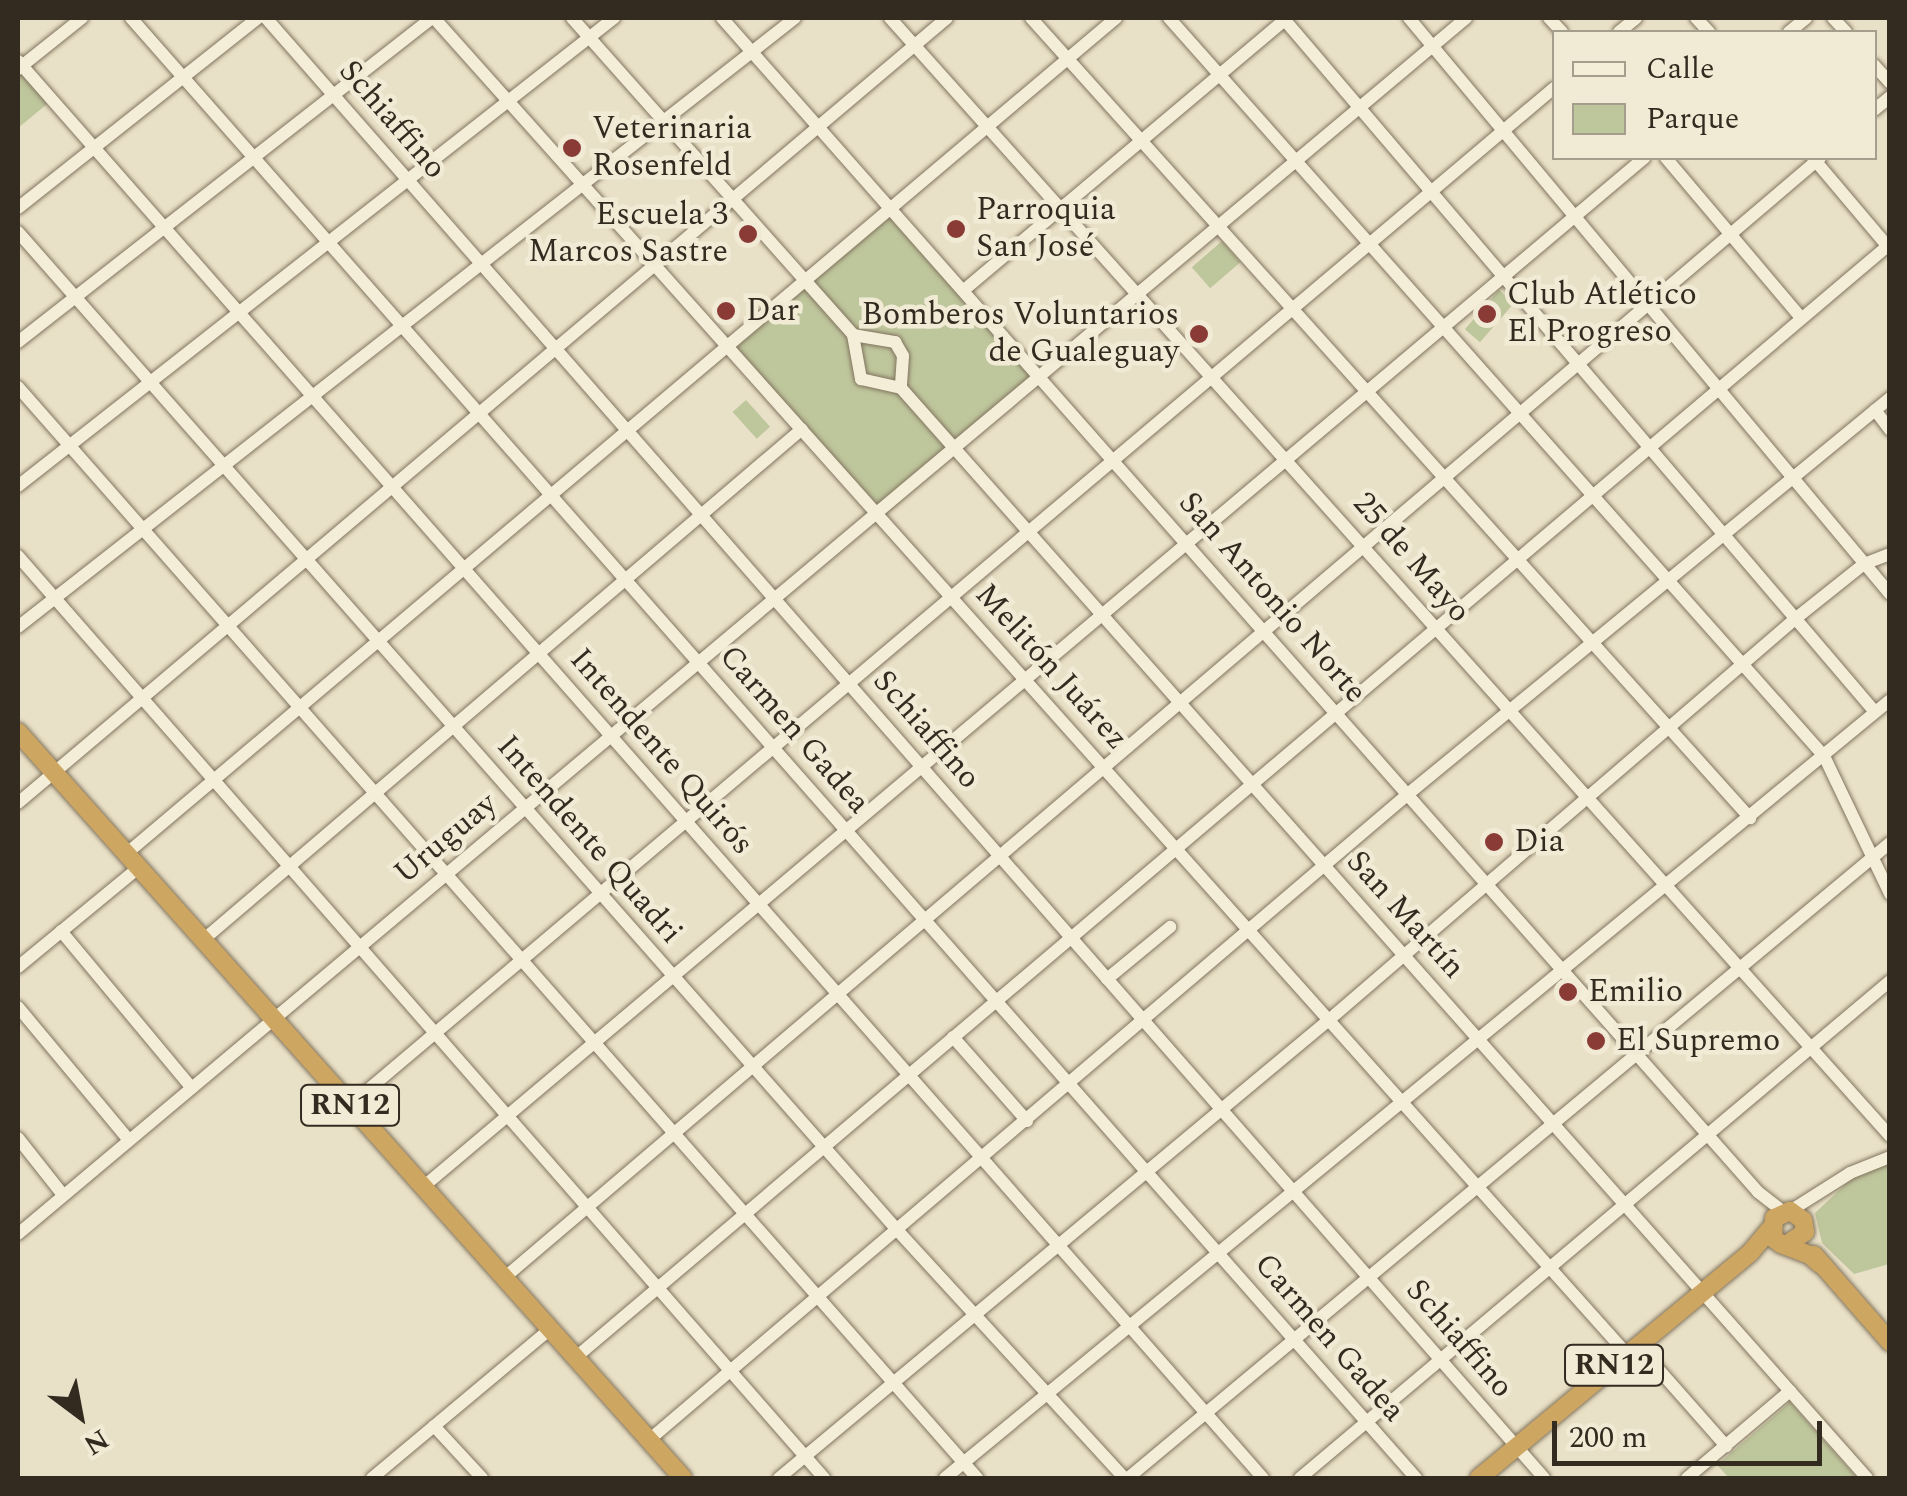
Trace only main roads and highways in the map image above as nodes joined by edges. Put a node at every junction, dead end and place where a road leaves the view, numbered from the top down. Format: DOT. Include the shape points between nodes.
graph roads {
  1 [pos="18,732"];
  2 [pos="1804,1229"];
  3 [pos="1779,1239"];
  4 [pos="1820,1264"];
  5 [pos="1890,1342"];
  6 [pos="682,1478"];
  7 [pos="1480,1478"];
  1 -- 6 [label="highway, RN12"];
  2 -- 3 [label="highway, RN12"];
  2 -- 3 [label="highway, RN12" via="1787,1212"];
  2 -- 4 [label="highway"];
  3 -- 4 [label="highway"];
  3 -- 7 [label="highway, RN12" via="1750,1253"];
  4 -- 5 [label="highway"];
}
